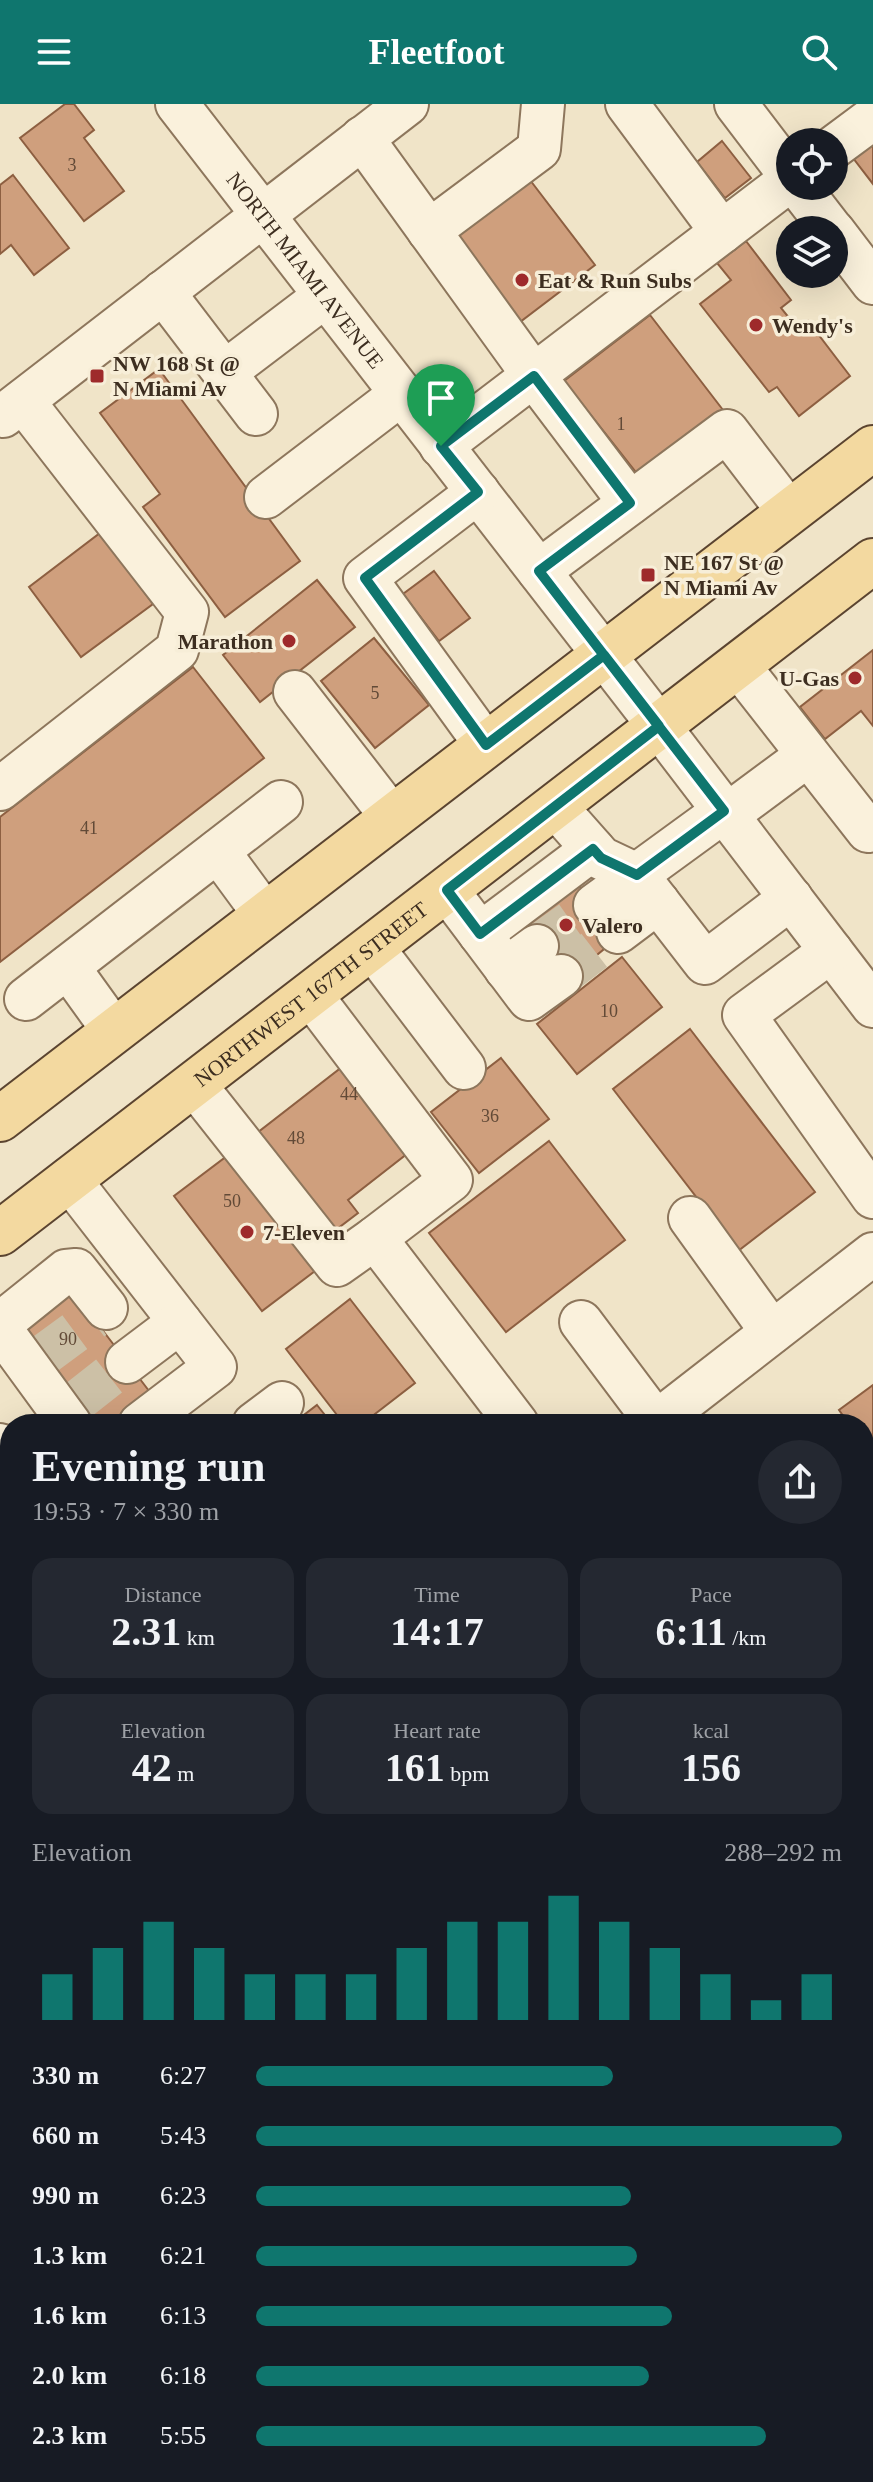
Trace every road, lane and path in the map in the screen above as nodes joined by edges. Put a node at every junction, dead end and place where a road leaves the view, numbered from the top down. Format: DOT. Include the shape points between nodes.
graph roads {
  1 [pos="177,104"];
  2 [pos="407,104"];
  3 [pos="543,104"];
  4 [pos="627,104"];
  5 [pos="736,104"];
  6 [pos="362,138"];
  7 [pos="776,159"];
  8 [pos="776,189"];
  9 [pos="809,200"];
  10 [pos="262,216"];
  11 [pos="821,216"];
  12 [pos="429,231"];
  13 [pos="722,232"];
  14 [pos="848,250"];
  15 [pos="873,283"];
  16 [pos="163,292"];
  17 [pos="325,296"];
  18 [pos="225,372"];
  19 [pos="534,376"];
  20 [pos="401,394"];
  21 [pos="12,410"];
  22 [pos="256,414"];
  23 [pos="441,446"];
  24 [pos="873,448"];
  25 [pos="478,492"];
  26 [pos="266,497"];
  27 [pos="630,503"];
  28 [pos="789,512"];
  29 [pos="873,561"];
  30 [pos="539,571"];
  31 [pos="604,655"];
  32 [pos="738,665"];
  33 [pos="295,692"];
  34 [pos="659,726"];
  35 [pos="486,745"];
  36 [pos="808,755"];
  37 [pos="0,789"];
  38 [pos="281,802"];
  39 [pos="555,806"];
  40 [pos="726,813"];
  41 [pos="392,817"];
  42 [pos="868,831"];
  43 [pos="593,849"];
  44 [pos="218,851"];
  45 [pos="647,888"];
  46 [pos="447,890"];
  47 [pos="791,898"];
  48 [pos="265,915"];
  49 [pos="606,918"];
  50 [pos="480,934"];
  51 [pos="372,947"];
  52 [pos="831,951"];
  53 [pos="535,964"];
  54 [pos="68,967"];
  55 [pos="310,994"];
  56 [pos="26,999"];
  57 [pos="873,1006"];
  58 [pos="114,1031"];
  59 [pos="464,1068"];
  60 [pos="194,1084"];
  61 [pos="0,1119"];
  62 [pos="69,1179"];
  63 [pos="873,1197"];
  64 [pos="690,1218"];
  65 [pos="0,1233"];
  66 [pos="375,1238"];
  67 [pos="873,1254"];
  68 [pos="145,1277"];
  69 [pos="180,1322"];
  70 [pos="581,1322"];
  71 [pos="0,1326"];
  72 [pos="772,1332"];
  73 [pos="127,1362"];
  74 [pos="23,1370"];
  75 [pos="64,1414"];
  76 [pos="153,1414"];
  77 [pos="509,1414"];
  78 [pos="648,1414"];
  79 [pos="667,1414"];
  1 -- 10 [label="street, NORTH MIAMI AVENUE"];
  2 -- 6 [label="street"];
  3 -- 12 [label="street" via="539,149"];
  4 -- 13 [label="street"];
  5 -- 7 [label="street"];
  6 -- 10 [label="street"];
  6 -- 12 [label="street"];
  8 -- 13 [label="street"];
  9 -- 11 [label="street"];
  10 -- 16 [label="street"];
  10 -- 17 [label="street, NORTH MIAMI AVENUE"];
  12 -- 19 [label="street"];
  13 -- 19 [label="street"];
  14 -- 15 [label="street"];
  16 -- 18 [label="street"];
  16 -- 21 [label="street"];
  17 -- 18 [label="street"];
  17 -- 20 [label="street, NORTH MIAMI AVENUE"];
  18 -- 22 [label="street"];
  19 -- 23 [label="street"];
  19 -- 27 [label="street"];
  20 -- 23 [label="street, NORTH MIAMI AVENUE"];
  20 -- 26 [label="street"];
  21 -- 37 [label="street" via="187,612 177,650"];
  23 -- 25 [label="street, NORTH MIAMI AVENUE"];
  24 -- 28 [label="main road"];
  25 -- 30 [label="street, NORTH MIAMI AVENUE"];
  25 -- 35 [label="street" via="365,578"];
  27 -- 28 [label="street" via="727,431"];
  27 -- 30 [label="street"];
  28 -- 31 [label="main road"];
  29 -- 32 [label="main road, NORTHWEST 167TH STREET"];
  30 -- 31 [label="street, NORTH MIAMI AVENUE"];
  31 -- 34 [label="street, NORTH MIAMI AVENUE"];
  31 -- 35 [label="main road"];
  32 -- 34 [label="main road, NORTHWEST 167TH STREET"];
  32 -- 36 [label="street"];
  33 -- 41 [label="street"];
  34 -- 39 [label="main road, NORTHWEST 167TH STREET"];
  34 -- 40 [label="street, NORTH MIAMI AVENUE"];
  35 -- 41 [label="main road"];
  36 -- 40 [label="street"];
  36 -- 42 [label="street"];
  38 -- 44 [label="street"];
  39 -- 43 [label="street"];
  39 -- 46 [label="main road, NORTHWEST 167TH STREET"];
  40 -- 45 [label="street"];
  40 -- 47 [label="street, NORTH MIAMI AVENUE"];
  41 -- 48 [label="main road"];
  43 -- 45 [label="street"];
  43 -- 50 [label="street"];
  44 -- 48 [label="street"];
  44 -- 54 [label="street"];
  45 -- 47 [label="street" via="705,963"];
  45 -- 49 [label="street"];
  46 -- 50 [label="street"];
  46 -- 51 [label="main road, NORTHWEST 167TH STREET"];
  47 -- 52 [label="street, NORTH MIAMI AVENUE"];
  48 -- 58 [label="main road"];
  50 -- 53 [label="street"];
  51 -- 55 [label="main road, NORTHWEST 167TH STREET"];
  51 -- 59 [label="street"];
  52 -- 57 [label="street, NORTH MIAMI AVENUE"];
  52 -- 63 [label="street" via="744,1015"];
  54 -- 56 [label="street"];
  54 -- 58 [label="street"];
  55 -- 60 [label="main road, NORTHWEST 167TH STREET"];
  55 -- 66 [label="street" via="451,1180"];
  58 -- 61 [label="main road"];
  60 -- 62 [label="main road, NORTHWEST 167TH STREET"];
  60 -- 66 [label="street" via="337,1265"];
  62 -- 65 [label="main road, NORTHWEST 167TH STREET"];
  62 -- 68 [label="street"];
  64 -- 72 [label="street"];
  66 -- 77 [label="street"];
  67 -- 72 [label="street"];
  68 -- 69 [label="street"];
  68 -- 71 [label="street" via="100,1313 76,1270 66,1271"];
  69 -- 73 [label="street"];
  69 -- 76 [label="street" via="215,1367"];
  70 -- 78 [label="street"];
  71 -- 74 [label="street"];
  72 -- 79 [label="street"];
  74 -- 75 [label="street"];
}
